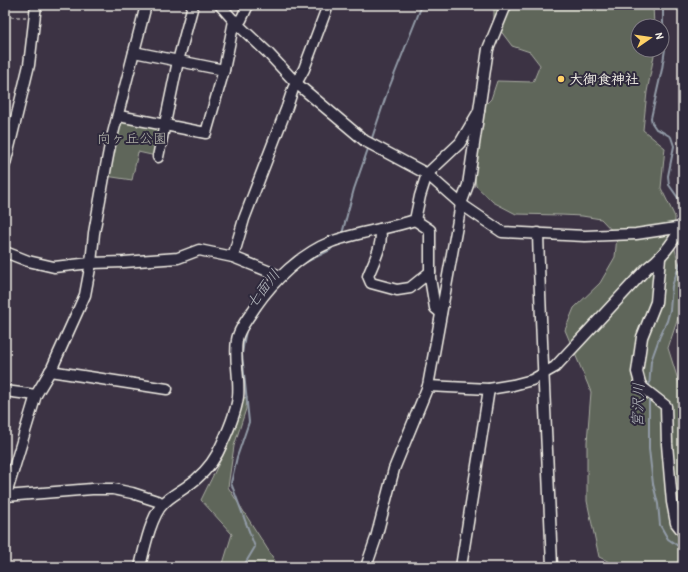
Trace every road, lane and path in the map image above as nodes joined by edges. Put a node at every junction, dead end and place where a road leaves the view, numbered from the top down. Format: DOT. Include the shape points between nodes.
graph roads {
  1 [pos="36,5"];
  2 [pos="146,5"];
  3 [pos="193,5"];
  4 [pos="248,5"];
  5 [pos="328,5"];
  6 [pos="506,5"];
  7 [pos="223,6"];
  8 [pos="5,16"];
  9 [pos="35,17"];
  10 [pos="234,21"];
  11 [pos="134,52"];
  12 [pos="178,61"];
  13 [pos="224,70"];
  14 [pos="296,83"];
  15 [pos="479,111"];
  16 [pos="119,116"];
  17 [pos="165,125"];
  18 [pos="158,157"];
  19 [pos="5,164"];
  20 [pos="428,174"];
  21 [pos="461,204"];
  22 [pos="415,220"];
  23 [pos="682,228"];
  24 [pos="380,229"];
  25 [pos="538,233"];
  26 [pos="5,252"];
  27 [pos="233,257"];
  28 [pos="660,258"];
  29 [pos="91,263"];
  30 [pos="430,272"];
  31 [pos="280,276"];
  32 [pos="441,313"];
  33 [pos="50,370"];
  34 [pos="543,374"];
  35 [pos="428,386"];
  36 [pos="167,389"];
  37 [pos="489,389"];
  38 [pos="5,391"];
  39 [pos="36,395"];
  40 [pos="5,497"];
  41 [pos="163,503"];
  42 [pos="683,532"];
  43 [pos="140,567"];
  44 [pos="366,567"];
  45 [pos="461,567"];
  46 [pos="552,567"];
  1 -- 9 [label="street"];
  2 -- 11 [label="street"];
  3 -- 12 [label="street"];
  4 -- 10 [label="street" via="241,20"];
  5 -- 14 [label="street" via="304,69"];
  6 -- 15 [label="street" via="488,49"];
  7 -- 10 [label="street"];
  8 -- 9 [label="path"];
  9 -- 19 [label="street" via="29,66"];
  10 -- 13 [label="street"];
  10 -- 14 [label="street"];
  11 -- 12 [label="street"];
  11 -- 16 [label="street"];
  12 -- 13 [label="street"];
  12 -- 17 [label="street"];
  13 -- 17 [label="street" via="206,133"];
  14 -- 20 [label="street" via="370,144"];
  14 -- 27 [label="street" via="244,219"];
  15 -- 20 [label="street" via="460,143"];
  15 -- 21 [label="street" via="468,185"];
  16 -- 17 [label="street"];
  16 -- 29 [label="street" via="110,144"];
  17 -- 18 [label="street"];
  20 -- 21 [label="street"];
  20 -- 22 [label="street"];
  21 -- 25 [label="street" via="502,232"];
  21 -- 32 [label="street"];
  22 -- 24 [label="street"];
  22 -- 30 [label="street" via="430,230"];
  23 -- 25 [label="street" via="636,234 585,236"];
  23 -- 28 [label="street"];
  24 -- 30 [label="street" via="378,249 368,276 371,283 397,290 410,288"];
  24 -- 31 [label="street" via="332,242 310,253"];
  25 -- 34 [label="street"];
  26 -- 29 [label="street" via="54,267"];
  27 -- 29 [label="street" via="199,250 178,258"];
  27 -- 31 [label="street"];
  28 -- 34 [label="street" via="647,268 555,367"];
  28 -- 42 [label="street" via="656,302 642,337 637,372 643,388 666,406 672,502 676,523"];
  29 -- 33 [label="street" via="85,295"];
  30 -- 32 [label="street" via="435,308"];
  31 -- 41 [label="street" via="263,296 237,338 238,398 223,442 212,463 202,474"];
  32 -- 35 [label="street"];
  33 -- 36 [label="street"];
  33 -- 39 [label="street"];
  34 -- 37 [label="street" via="532,380"];
  34 -- 46 [label="street"];
  35 -- 37 [label="street"];
  35 -- 44 [label="street" via="394,469"];
  37 -- 45 [label="street"];
  38 -- 39 [label="street"];
  39 -- 40 [label="street"];
  40 -- 41 [label="street" via="113,489"];
  41 -- 43 [label="street" via="152,523"];
}
